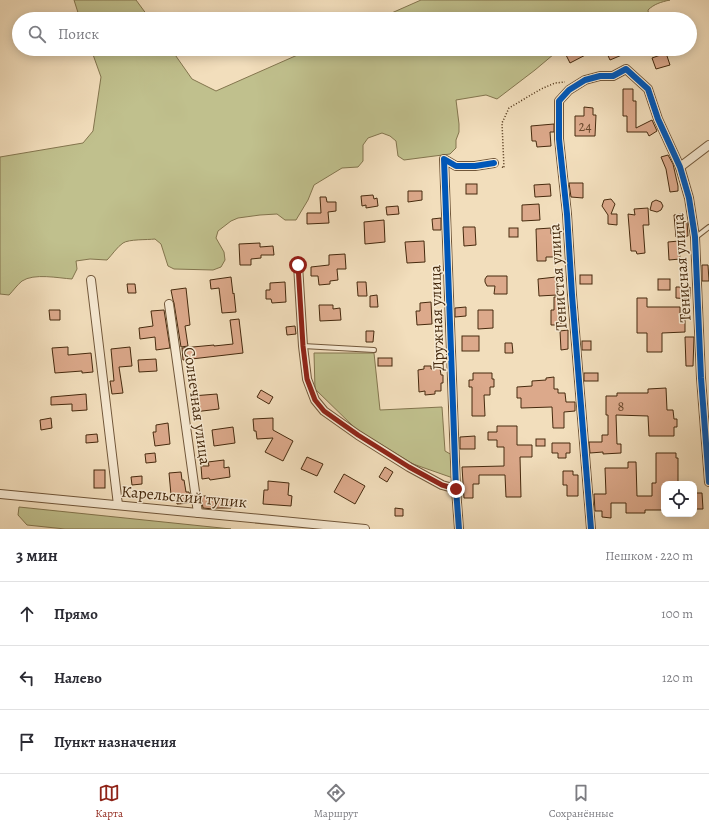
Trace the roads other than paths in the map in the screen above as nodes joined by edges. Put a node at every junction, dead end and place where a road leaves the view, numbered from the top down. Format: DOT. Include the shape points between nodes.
graph roads {
  1 [pos="626,68"];
  2 [pos="709,145"];
  3 [pos="494,163"];
  4 [pos="680,167"];
  5 [pos="709,226"];
  6 [pos="695,237"];
  7 [pos="298,265"];
  8 [pos="91,280"];
  9 [pos="169,304"];
  10 [pos="303,346"];
  11 [pos="374,350"];
  12 [pos="705,378"];
  13 [pos="709,482"];
  14 [pos="456,489"];
  15 [pos="0,494"];
  16 [pos="118,505"];
  17 [pos="198,513"];
  18 [pos="365,529"];
  19 [pos="460,529"];
  20 [pos="591,529"];
  1 -- 4 [label="street, Тенисная улица" via="648,89 658,119"];
  1 -- 20 [label="street, Тенистая улица" via="614,76 584,80 559,101 559,139"];
  2 -- 4 [label="street"];
  3 -- 14 [label="street, Дружная улица" via="456,166 444,159"];
  4 -- 6 [label="street, Тенисная улица" via="689,198"];
  5 -- 6 [label="lane"];
  6 -- 12 [label="street, Тенисная улица"];
  7 -- 10 [label="street"];
  8 -- 16 [label="street"];
  9 -- 17 [label="street, Солнечная улица"];
  10 -- 11 [label="lane"];
  10 -- 14 [label="street" via="307,379 315,400 324,411 409,467 442,485"];
  12 -- 13 [label="street, Тенисная улица"];
  14 -- 19 [label="street, Дружная улица"];
  15 -- 16 [label="street, Карельский тупик"];
  16 -- 17 [label="street, Карельский тупик"];
  17 -- 18 [label="street, Карельский тупик"];
}
